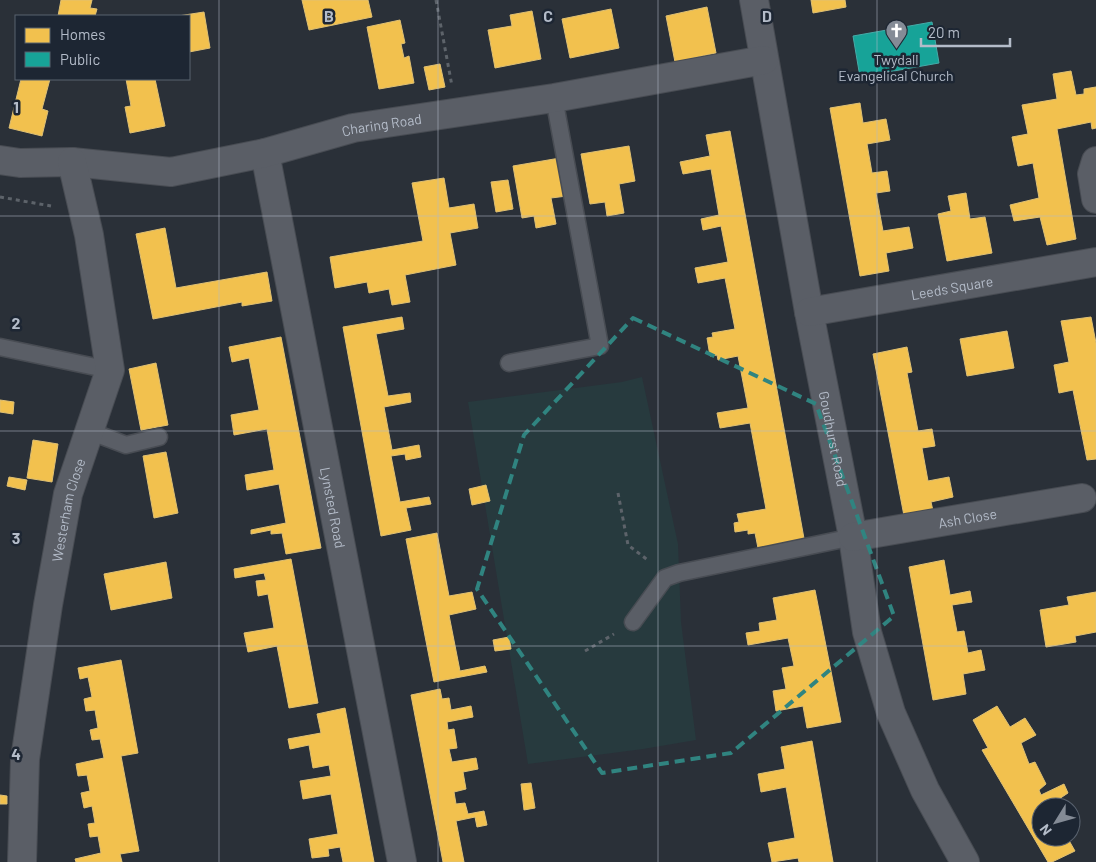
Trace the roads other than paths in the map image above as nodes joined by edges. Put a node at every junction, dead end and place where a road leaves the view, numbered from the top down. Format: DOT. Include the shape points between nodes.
graph roads {
  1 [pos="754,0"];
  2 [pos="764,60"];
  3 [pos="554,98"];
  4 [pos="264,153"];
  5 [pos="0,160"];
  6 [pos="1096,161"];
  7 [pos="72,162"];
  8 [pos="1096,199"];
  9 [pos="1096,262"];
  10 [pos="809,312"];
  11 [pos="0,347"];
  12 [pos="510,363"];
  13 [pos="110,370"];
  14 [pos="89,431"];
  15 [pos="159,437"];
  16 [pos="1082,498"];
  17 [pos="854,537"];
  18 [pos="633,622"];
  19 [pos="22,862"];
  20 [pos="402,862"];
  21 [pos="965,862"];
  1 -- 2 [label="street, Goudhurst Road"];
  2 -- 3 [label="street, Charing Road"];
  2 -- 10 [label="street, Goudhurst Road"];
  3 -- 4 [label="street, Charing Road" via="354,128"];
  3 -- 12 [label="lane" via="600,346"];
  4 -- 7 [label="street, Charing Road" via="170,172"];
  4 -- 20 [label="street, Lynsted Road"];
  5 -- 7 [label="street, Charing Road"];
  6 -- 8 [label="street" via="1092,174"];
  7 -- 13 [label="street, Westerham Close" via="89,235"];
  9 -- 10 [label="street, Leeds Square"];
  10 -- 17 [label="street, Goudhurst Road"];
  11 -- 13 [label="lane"];
  13 -- 14 [label="street, Westerham Close"];
  14 -- 15 [label="lane" via="126,445"];
  14 -- 19 [label="street, Westerham Close" via="68,494 48,605 25,759"];
  16 -- 17 [label="street, Ash Close"];
  17 -- 18 [label="lane" via="665,578"];
  17 -- 21 [label="street, Goudhurst Road" via="866,632 891,713 925,790"];
}
